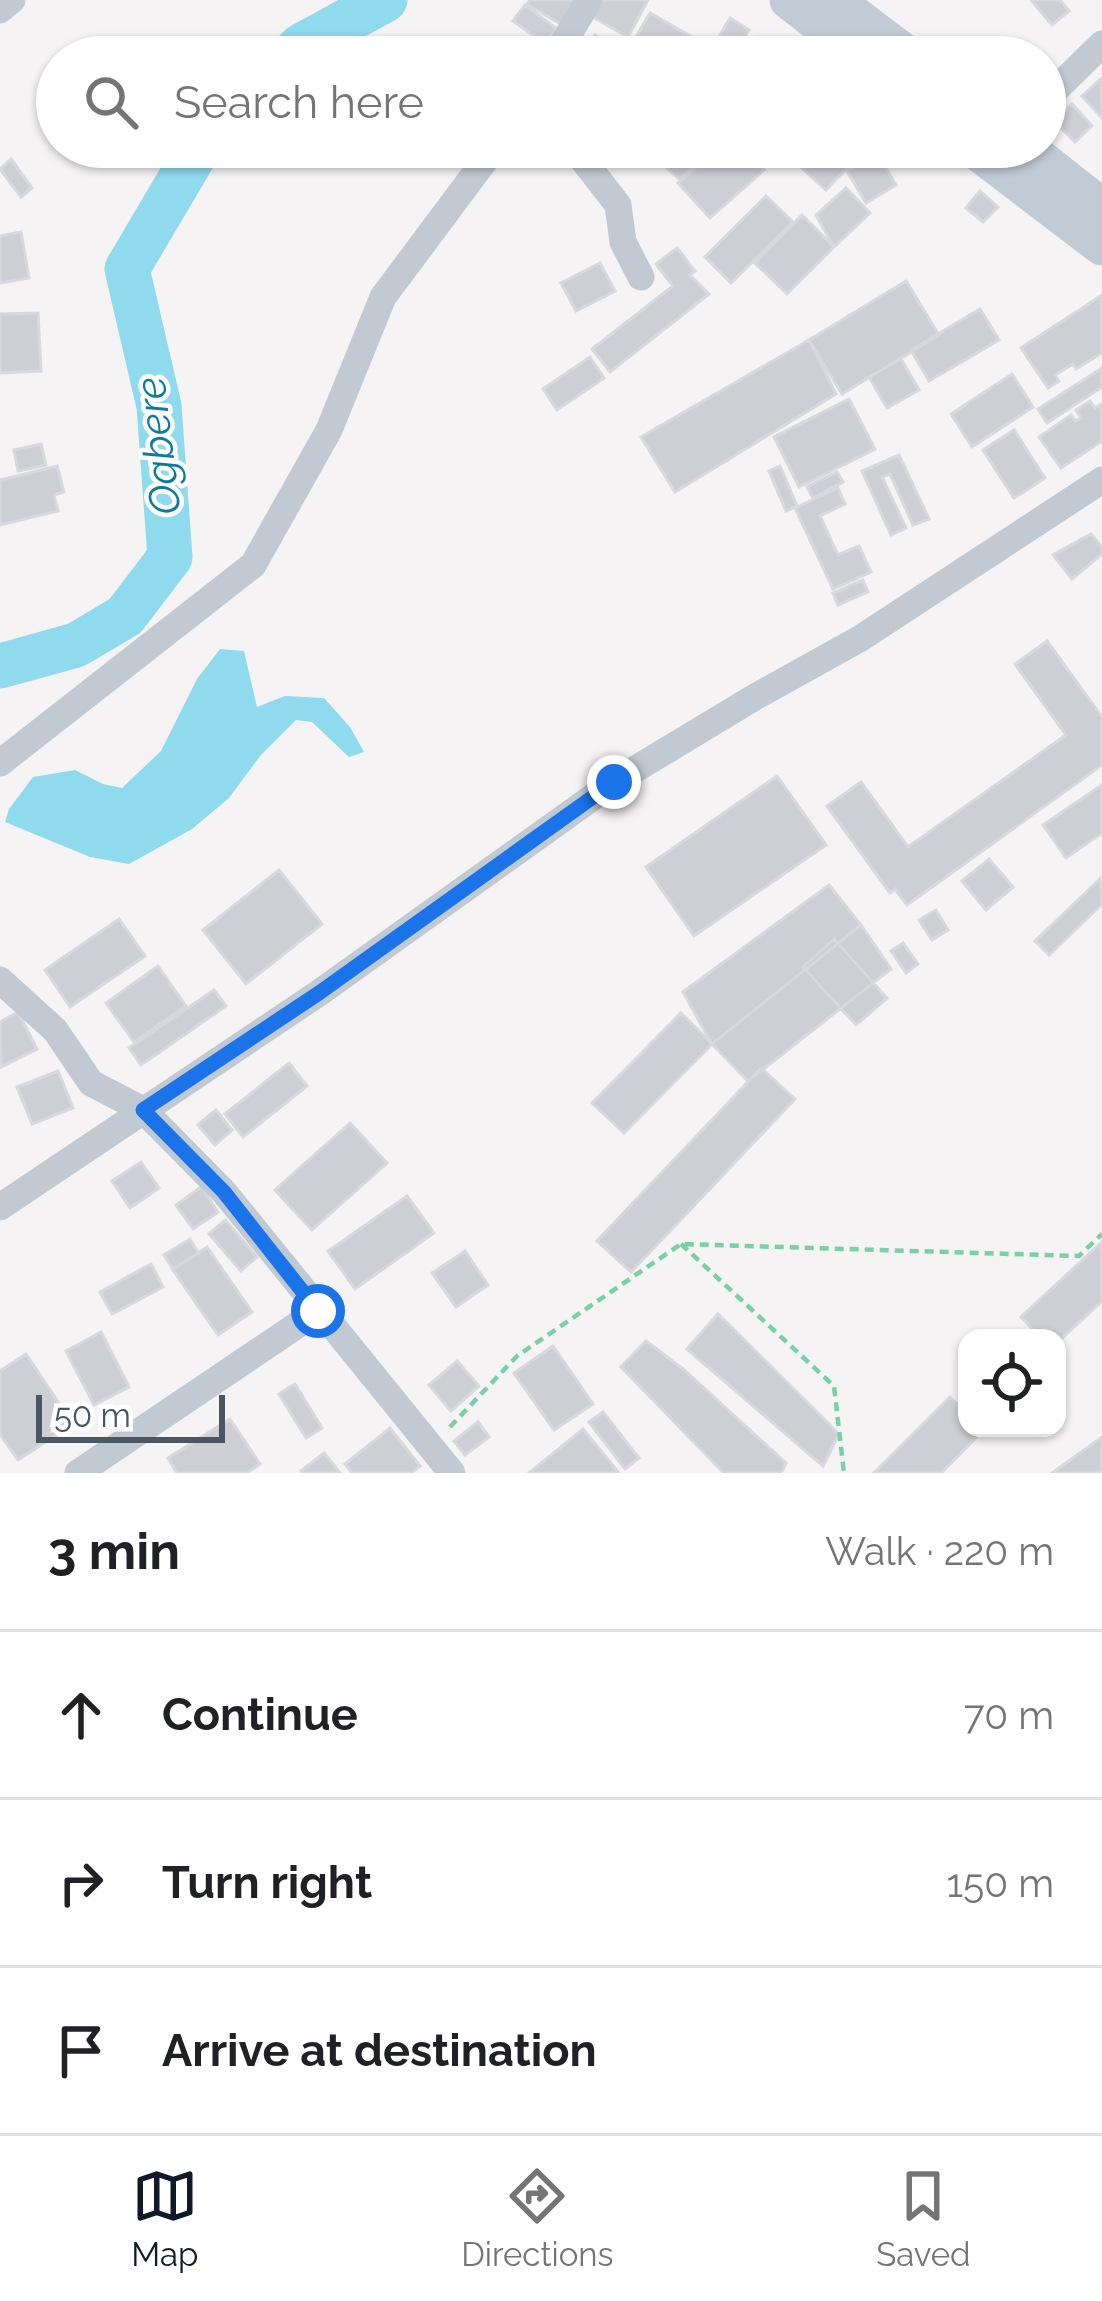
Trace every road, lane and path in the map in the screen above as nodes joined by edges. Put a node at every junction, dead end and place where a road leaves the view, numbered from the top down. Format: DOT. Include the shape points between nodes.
graph roads {
  1 [pos="12,0"];
  2 [pos="589,0"];
  3 [pos="789,0"];
  4 [pos="834,0"];
  5 [pos="0,10"];
  6 [pos="568,36"];
  7 [pos="836,36"];
  8 [pos="881,36"];
  9 [pos="1102,44"];
  10 [pos="1066,79"];
  11 [pos="479,168"];
  12 [pos="589,168"];
  13 [pos="999,168"];
  14 [pos="1052,168"];
  15 [pos="1102,208"];
  16 [pos="1102,246"];
  17 [pos="641,277"];
  18 [pos="1102,480"];
  19 [pos="0,763"];
  20 [pos="0,980"];
  21 [pos="143,1110"];
  22 [pos="0,1207"];
  23 [pos="1102,1234"];
  24 [pos="681,1244"];
  25 [pos="318,1311"];
  26 [pos="430,1447"];
  27 [pos="117,1448"];
  28 [pos="78,1473"];
  29 [pos="133,1473"];
  30 [pos="452,1473"];
  31 [pos="844,1473"];
  1 -- 5 [label="street"];
  2 -- 6 [label="street"];
  3 -- 7 [label="main road"];
  4 -- 8 [label="main road"];
  9 -- 10 [label="street"];
  11 -- 19 [label="street" via="383,297 329,430 253,565"];
  12 -- 17 [label="street" via="618,205 623,242"];
  13 -- 16 [label="main road"];
  14 -- 15 [label="main road"];
  18 -- 21 [label="street" via="861,638 614,782"];
  20 -- 21 [label="street" via="55,1030 91,1083"];
  21 -- 22 [label="street"];
  21 -- 25 [label="street" via="224,1192"];
  23 -- 24 [label="path" via="1078,1256"];
  24 -- 26 [label="path" via="517,1356"];
  24 -- 31 [label="path" via="834,1386"];
  25 -- 26 [label="street"];
  25 -- 27 [label="street"];
  26 -- 30 [label="street"];
  27 -- 28 [label="street"];
  27 -- 29 [label="street"];
}
